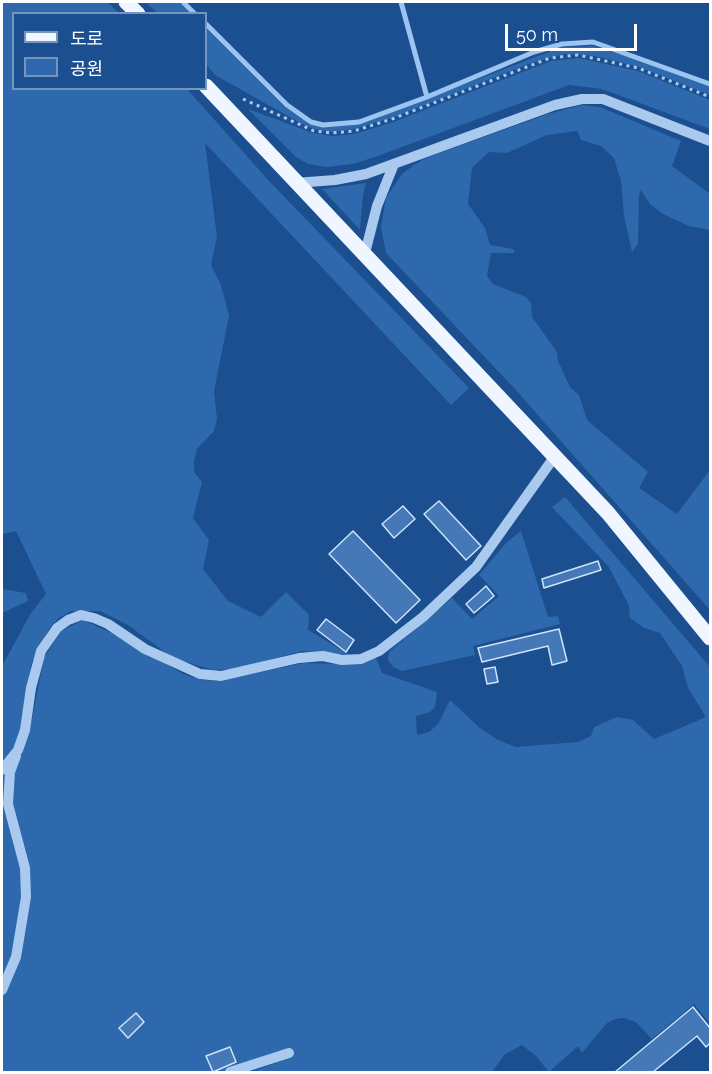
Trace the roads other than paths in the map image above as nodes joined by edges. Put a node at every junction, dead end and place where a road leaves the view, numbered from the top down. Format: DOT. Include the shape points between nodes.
graph roads {
  1 [pos="207,87"];
  2 [pos="711,141"];
  3 [pos="394,164"];
  4 [pos="295,183"];
  5 [pos="365,254"];
  6 [pos="555,456"];
  7 [pos="711,639"];
  8 [pos="18,750"];
  9 [pos="2,770"];
  10 [pos="2,990"];
  11 [pos="289,1053"];
  12 [pos="230,1072"];
  1 -- 4 [label="main road"];
  2 -- 3 [label="street" via="603,99 582,99 555,105"];
  3 -- 4 [label="street" via="334,180"];
  3 -- 5 [label="street" via="377,206"];
  4 -- 5 [label="main road"];
  5 -- 6 [label="main road"];
  6 -- 7 [label="main road" via="640,550"];
  6 -- 8 [label="street" via="476,567 423,617 379,651 361,659 299,658 221,676 200,674 145,649 94,618 81,615 68,620 57,628 41,651"];
  8 -- 9 [label="street"];
  8 -- 10 [label="street" via="10,772 8,804 25,868 26,897 16,957"];
  11 -- 12 [label="street"];
}
